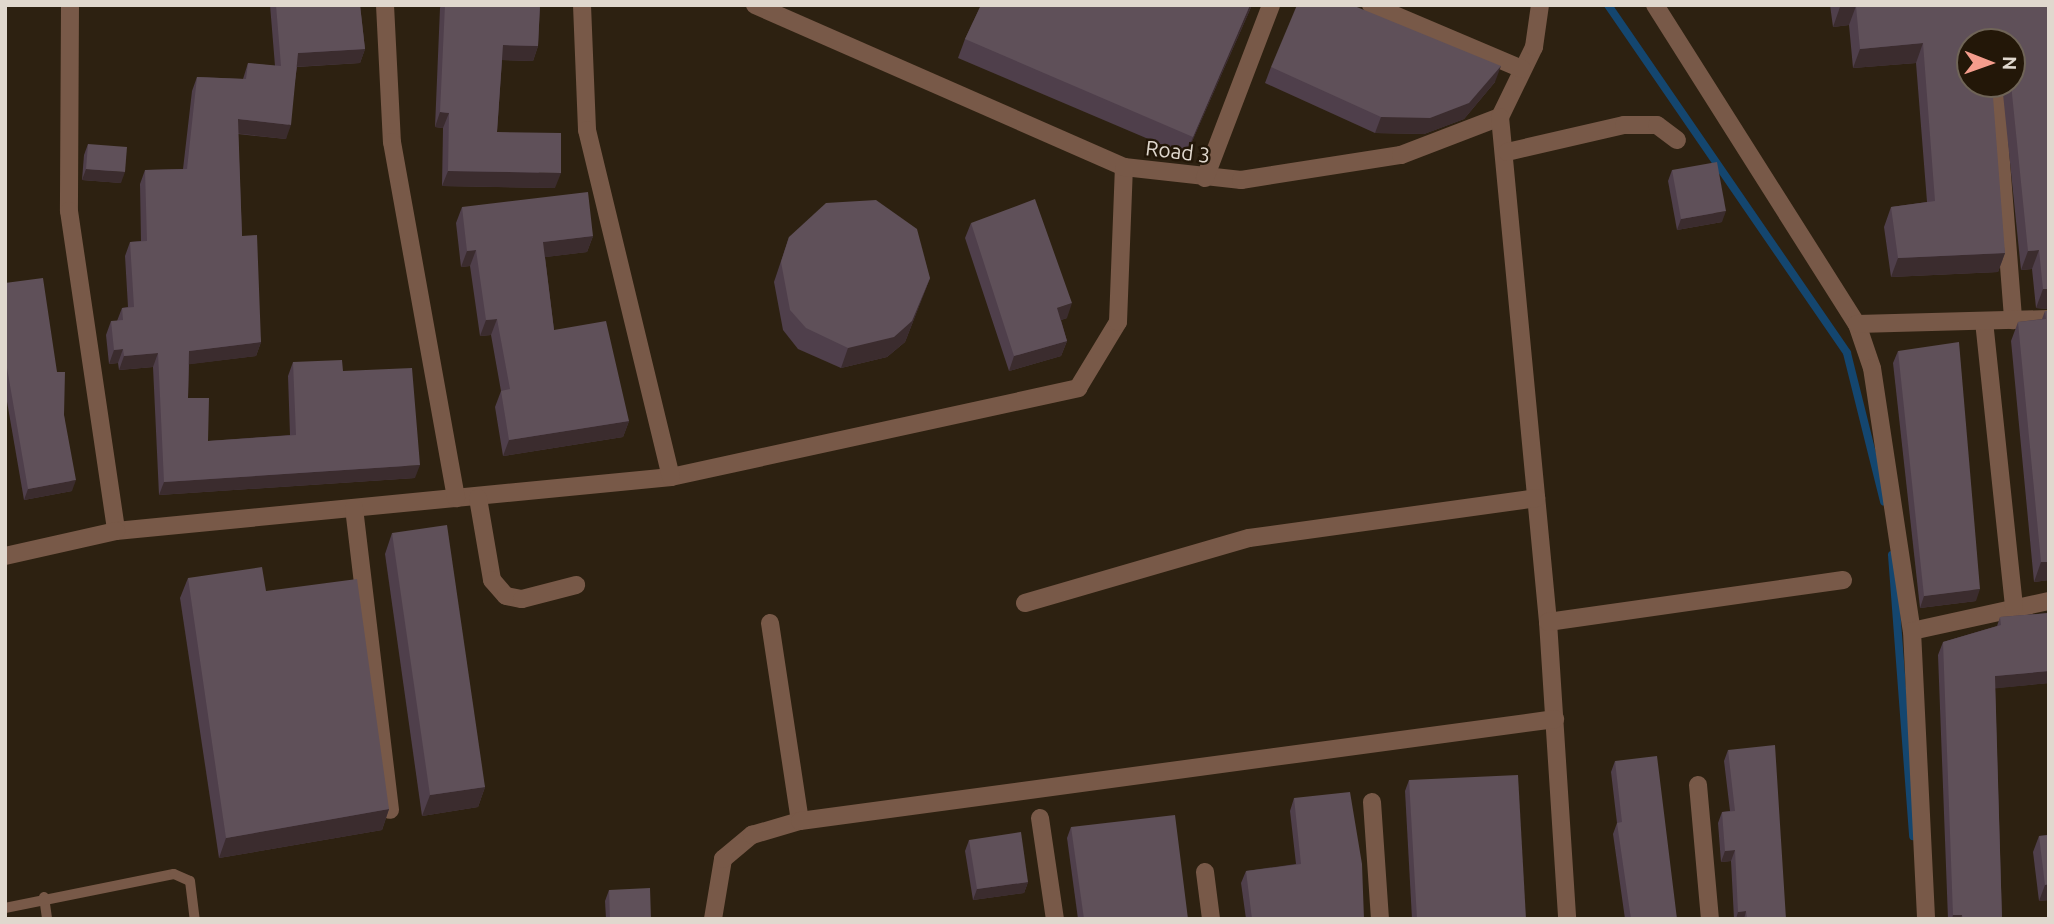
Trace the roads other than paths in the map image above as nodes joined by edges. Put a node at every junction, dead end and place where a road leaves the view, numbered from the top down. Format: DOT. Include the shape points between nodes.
graph roads {
  1 [pos="70,5"];
  2 [pos="385,5"];
  3 [pos="582,5"];
  4 [pos="755,5"];
  5 [pos="1271,5"];
  6 [pos="1371,5"];
  7 [pos="1541,5"];
  8 [pos="1655,5"];
  9 [pos="1522,69"];
  10 [pos="1996,98"];
  11 [pos="1500,117"];
  12 [pos="1677,141"];
  13 [pos="1507,152"];
  14 [pos="1124,167"];
  15 [pos="1205,178"];
  16 [pos="2049,319"];
  17 [pos="2013,320"];
  18 [pos="1984,321"];
  19 [pos="1857,324"];
  20 [pos="671,477"];
  21 [pos="456,498"];
  22 [pos="478,498"];
  23 [pos="1536,498"];
  24 [pos="354,508"];
  25 [pos="116,531"];
  26 [pos="5,556"];
  27 [pos="1843,580"];
  28 [pos="576,585"];
  29 [pos="2049,601"];
  30 [pos="1025,603"];
  31 [pos="2014,606"];
  32 [pos="1548,622"];
  33 [pos="769,623"];
  34 [pos="1912,631"];
  35 [pos="1555,719"];
  36 [pos="1698,785"];
  37 [pos="1372,802"];
  38 [pos="390,810"];
  39 [pos="1040,818"];
  40 [pos="800,821"];
  41 [pos="1205,872"];
  42 [pos="44,897"];
  43 [pos="5,908"];
  44 [pos="47,919"];
  45 [pos="195,919"];
  46 [pos="713,919"];
  47 [pos="1055,919"];
  48 [pos="1211,919"];
  49 [pos="1380,919"];
  50 [pos="1567,919"];
  51 [pos="1710,919"];
  52 [pos="1926,919"];
  1 -- 25 [label="street" via="69,211"];
  2 -- 21 [label="street" via="392,142"];
  3 -- 20 [label="street" via="587,130"];
  4 -- 14 [label="street, Road 3"];
  5 -- 15 [label="street"];
  6 -- 9 [label="street"];
  7 -- 9 [label="street" via="1534,47"];
  8 -- 19 [label="street"];
  9 -- 11 [label="street"];
  10 -- 17 [label="street"];
  11 -- 13 [label="street"];
  11 -- 15 [label="street, Road 3" via="1401,155 1281,175"];
  12 -- 13 [label="street" via="1657,125 1625,125"];
  13 -- 23 [label="street"];
  14 -- 15 [label="street, Road 3"];
  14 -- 20 [label="street" via="1118,322 1078,388"];
  16 -- 17 [label="street"];
  17 -- 18 [label="street"];
  18 -- 19 [label="street"];
  18 -- 31 [label="street"];
  19 -- 34 [label="street" via="1872,368"];
  20 -- 22 [label="street"];
  21 -- 22 [label="street"];
  21 -- 24 [label="street"];
  22 -- 28 [label="street" via="492,580 506,596 522,599"];
  23 -- 30 [label="street" via="1249,538"];
  23 -- 32 [label="street"];
  24 -- 25 [label="street"];
  24 -- 38 [label="street"];
  25 -- 26 [label="street"];
  27 -- 32 [label="street"];
  29 -- 31 [label="street"];
  31 -- 34 [label="street" via="1962,624"];
  32 -- 35 [label="street"];
  33 -- 40 [label="street"];
  34 -- 52 [label="street"];
  35 -- 40 [label="street"];
  35 -- 50 [label="street"];
  36 -- 51 [label="street"];
  37 -- 49 [label="street"];
  39 -- 47 [label="street"];
  40 -- 46 [label="street" via="752,835 723,859"];
  41 -- 48 [label="street"];
  42 -- 43 [label="lane"];
  42 -- 44 [label="lane"];
  42 -- 45 [label="lane" via="174,874 190,881"];
}
